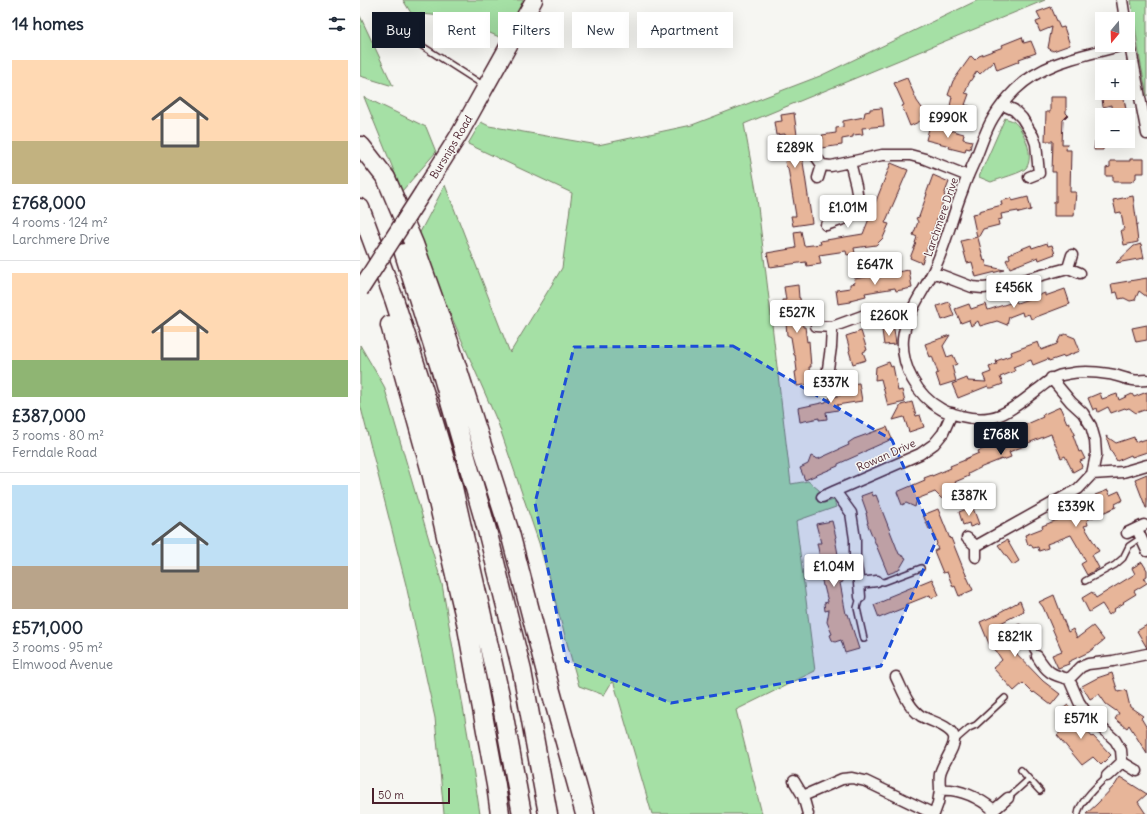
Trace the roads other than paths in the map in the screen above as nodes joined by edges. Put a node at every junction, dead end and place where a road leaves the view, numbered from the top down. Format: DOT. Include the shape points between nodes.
graph roads {
  1 [pos="534,0"];
  2 [pos="1122,0"];
  3 [pos="1124,12"];
  4 [pos="425,48"];
  5 [pos="1095,52"];
  6 [pos="1129,52"];
  7 [pos="486,87"];
  8 [pos="1002,105"];
  9 [pos="1147,134"];
  10 [pos="360,145"];
  11 [pos="815,156"];
  12 [pos="850,162"];
  13 [pos="822,165"];
  14 [pos="968,176"];
  15 [pos="1029,177"];
  16 [pos="818,178"];
  17 [pos="832,206"];
  18 [pos="360,208"];
  19 [pos="360,218"];
  20 [pos="836,221"];
  21 [pos="826,225"];
  22 [pos="1072,255"];
  23 [pos="1068,268"];
  24 [pos="933,272"];
  25 [pos="1080,273"];
  26 [pos="360,290"];
  27 [pos="911,312"];
  28 [pos="816,326"];
  29 [pos="832,327"];
  30 [pos="1051,378"];
  31 [pos="1147,380"];
  32 [pos="826,383"];
  33 [pos="952,414"];
  34 [pos="1147,465"];
  35 [pos="1092,474"];
  36 [pos="836,491"];
  37 [pos="822,497"];
  38 [pos="487,530"];
  39 [pos="1141,531"];
  40 [pos="1127,533"];
  41 [pos="967,538"];
  42 [pos="976,546"];
  43 [pos="1147,551"];
  44 [pos="976,556"];
  45 [pos="921,568"];
  46 [pos="876,581"];
  47 [pos="1085,581"];
  48 [pos="859,583"];
  49 [pos="860,598"];
  50 [pos="1019,628"];
  51 [pos="864,639"];
  52 [pos="1147,654"];
  53 [pos="1037,656"];
  54 [pos="896,677"];
  55 [pos="1069,679"];
  56 [pos="1005,698"];
  57 [pos="504,717"];
  58 [pos="954,742"];
  59 [pos="1122,762"];
  60 [pos="1021,770"];
  61 [pos="1137,771"];
  62 [pos="1106,776"];
  63 [pos="1029,779"];
  64 [pos="794,781"];
  65 [pos="940,790"];
  66 [pos="1040,791"];
  67 [pos="803,796"];
  68 [pos="1008,798"];
  69 [pos="993,812"];
  70 [pos="500,814"];
  71 [pos="510,814"];
  72 [pos="522,814"];
  73 [pos="548,814"];
  74 [pos="585,814"];
  75 [pos="808,814"];
  76 [pos="934,814"];
  77 [pos="1078,814"];
  1 -- 7 [label="main road, Bursnips Road"];
  2 -- 3 [label="street"];
  4 -- 7 [label="lane"];
  5 -- 8 [label="street, Larchmere Drive" via="1052,65 1035,74 1016,89"];
  6 -- 9 [label="street"];
  7 -- 26 [label="main road, Bursnips Road, bridge" via="460,133"];
  8 -- 14 [label="street, Larchmere Drive" via="987,129"];
  8 -- 15 [label="street" via="1014,110 1033,136 1039,173"];
  10 -- 38 [label="highway" via="406,257"];
  10 -- 74 [label="highway" via="386,178 414,244 448,342 510,533"];
  11 -- 13 [label="street"];
  12 -- 13 [label="street"];
  12 -- 14 [label="street" via="882,155 910,155"];
  12 -- 20 [label="street" via="858,201 849,217"];
  13 -- 16 [label="street"];
  14 -- 24 [label="street, Larchmere Drive"];
  17 -- 20 [label="street"];
  18 -- 57 [label="highway" via="394,299 452,483"];
  19 -- 70 [label="highway" via="363,242 394,340 451,553 466,622"];
  20 -- 21 [label="street"];
  22 -- 23 [label="street"];
  23 -- 24 [label="street" via="1001,286 983,288 972,287"];
  23 -- 25 [label="street"];
  24 -- 27 [label="street, Larchmere Drive"];
  27 -- 29 [label="street" via="881,309"];
  27 -- 33 [label="street, Larchmere Drive" via="903,340 905,364 909,374 928,400"];
  28 -- 29 [label="street"];
  29 -- 32 [label="street"];
  30 -- 31 [label="street, Larchmere Drive" via="1086,372"];
  30 -- 33 [label="street, Larchmere Drive" via="1007,412 992,418 977,419"];
  30 -- 35 [label="street" via="1083,413 1091,426 1096,455"];
  33 -- 36 [label="street, Rowan Drive" via="943,433 934,444 920,454"];
  34 -- 35 [label="street" via="1123,472"];
  35 -- 42 [label="street" via="1078,489"];
  36 -- 37 [label="street, Rowan Drive"];
  36 -- 48 [label="street" via="851,513"];
  38 -- 73 [label="highway" via="522,671"];
  38 -- 74 [label="highway" via="515,585 572,791"];
  39 -- 40 [label="street"];
  39 -- 43 [label="street"];
  39 -- 47 [label="lane" via="1123,558"];
  41 -- 42 [label="street"];
  42 -- 44 [label="street"];
  45 -- 46 [label="lane" via="884,582"];
  46 -- 48 [label="street"];
  48 -- 49 [label="street"];
  49 -- 51 [label="lane" via="857,608"];
  50 -- 53 [label="lane"];
  52 -- 55 [label="street" via="1088,664"];
  53 -- 55 [label="street" via="1049,672"];
  54 -- 58 [label="street" via="916,711 950,731"];
  55 -- 59 [label="street" via="1079,702 1092,721 1115,740"];
  56 -- 58 [label="lane"];
  57 -- 71 [label="highway" via="500,748"];
  57 -- 72 [label="highway"];
  58 -- 65 [label="street" via="940,774"];
  59 -- 61 [label="street"];
  59 -- 62 [label="street"];
  60 -- 63 [label="lane"];
  62 -- 77 [label="lane" via="1082,802"];
  63 -- 66 [label="lane"];
  63 -- 68 [label="lane"];
  64 -- 67 [label="street"];
  65 -- 69 [label="street" via="960,792 988,805"];
  65 -- 76 [label="street"];
  67 -- 75 [label="street"];
  67 -- 76 [label="street" via="842,779 852,778 865,781"];
  68 -- 69 [label="street"];
}
